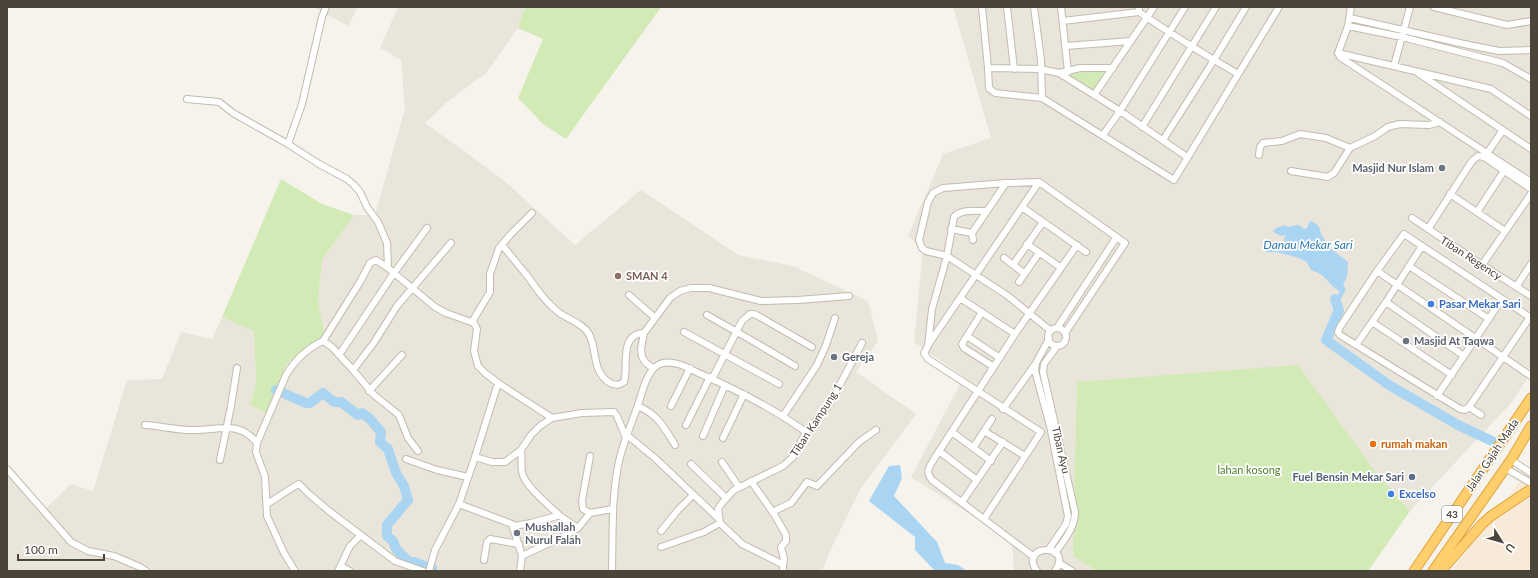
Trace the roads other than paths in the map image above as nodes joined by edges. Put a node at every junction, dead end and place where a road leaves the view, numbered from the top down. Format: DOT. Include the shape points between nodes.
graph roads {
  1 [pos="326,7"];
  2 [pos="982,7"];
  3 [pos="1008,7"];
  4 [pos="1034,7"];
  5 [pos="1061,7"];
  6 [pos="1154,7"];
  7 [pos="1185,7"];
  8 [pos="1216,7"];
  9 [pos="1246,7"];
  10 [pos="1352,7"];
  11 [pos="1410,7"];
  12 [pos="1436,7"];
  13 [pos="1278,8"];
  14 [pos="1139,9"];
  15 [pos="1148,18"];
  16 [pos="1350,18"];
  17 [pos="1063,21"];
  18 [pos="1531,21"];
  19 [pos="1348,26"];
  20 [pos="1405,30"];
  21 [pos="1170,31"];
  22 [pos="1402,37"];
  23 [pos="1131,41"];
  24 [pos="1066,46"];
  25 [pos="1192,47"];
  26 [pos="1531,50"];
  27 [pos="1338,53"];
  28 [pos="1214,60"];
  29 [pos="1394,66"];
  30 [pos="988,68"];
  31 [pos="1113,68"];
  32 [pos="1014,69"];
  33 [pos="1040,70"];
  34 [pos="1415,71"];
  35 [pos="1068,72"];
  36 [pos="1059,73"];
  37 [pos="1238,74"];
  38 [pos="1531,79"];
  39 [pos="1094,95"];
  40 [pos="1042,98"];
  41 [pos="187,99"];
  42 [pos="1120,111"];
  43 [pos="1531,116"];
  44 [pos="1440,122"];
  45 [pos="1142,126"];
  46 [pos="1503,130"];
  47 [pos="1103,135"];
  48 [pos="1163,140"];
  49 [pos="288,144"];
  50 [pos="1350,148"];
  51 [pos="1531,149"];
  52 [pos="1488,152"];
  53 [pos="1260,155"];
  54 [pos="1187,157"];
  55 [pos="1291,171"];
  56 [pos="1504,171"];
  57 [pos="1039,182"];
  58 [pos="1531,182"];
  59 [pos="1006,183"];
  60 [pos="1531,189"];
  61 [pos="1450,194"];
  62 [pos="1531,194"];
  63 [pos="1022,207"];
  64 [pos="986,211"];
  65 [pos="1477,212"];
  66 [pos="532,213"];
  67 [pos="1412,218"];
  68 [pos="1043,222"];
  69 [pos="427,228"];
  70 [pos="951,229"];
  71 [pos="1428,229"];
  72 [pos="1505,231"];
  73 [pos="972,233"];
  74 [pos="1116,238"];
  75 [pos="973,240"];
  76 [pos="451,243"];
  77 [pos="1028,244"];
  78 [pos="502,245"];
  79 [pos="1077,245"];
  80 [pos="1422,246"];
  81 [pos="1086,252"];
  82 [pos="1039,253"];
  83 [pos="947,256"];
  84 [pos="1004,258"];
  85 [pos="1531,264"];
  86 [pos="1013,265"];
  87 [pos="1482,265"];
  88 [pos="1409,266"];
  89 [pos="388,268"];
  90 [pos="1060,268"];
  91 [pos="1377,271"];
  92 [pos="394,272"];
  93 [pos="975,274"];
  94 [pos="1025,274"];
  95 [pos="1019,282"];
  96 [pos="1396,285"];
  97 [pos="413,287"];
  98 [pos="1516,287"];
  99 [pos="629,295"];
  100 [pos="849,296"];
  101 [pos="1531,296"];
  102 [pos="960,298"];
  103 [pos="1502,299"];
  104 [pos="1386,302"];
  105 [pos="982,312"];
  106 [pos="1030,313"];
  107 [pos="707,315"];
  108 [pos="654,317"];
  109 [pos="835,318"];
  110 [pos="1530,318"];
  111 [pos="1488,319"];
  112 [pos="472,322"];
  113 [pos="1372,322"];
  114 [pos="1057,328"];
  115 [pos="1051,331"];
  116 [pos="684,332"];
  117 [pos="736,332"];
  118 [pos="644,333"];
  119 [pos="1065,333"];
  120 [pos="1015,334"];
  121 [pos="967,336"];
  122 [pos="1476,338"];
  123 [pos="1049,339"];
  124 [pos="323,341"];
  125 [pos="862,343"];
  126 [pos="1356,345"];
  127 [pos="928,346"];
  128 [pos="1057,346"];
  129 [pos="812,347"];
  130 [pos="725,354"];
  131 [pos="339,355"];
  132 [pos="402,355"];
  133 [pos="1464,356"];
  134 [pos="1503,356"];
  135 [pos="1000,358"];
  136 [pos="1036,363"];
  137 [pos="795,366"];
  138 [pos="994,367"];
  139 [pos="237,368"];
  140 [pos="653,368"];
  141 [pos="690,368"];
  142 [pos="353,370"];
  143 [pos="1452,374"];
  144 [pos="1531,376"];
  145 [pos="711,378"];
  146 [pos="498,383"];
  147 [pos="779,384"];
  148 [pos="726,385"];
  149 [pos="369,391"];
  150 [pos="978,392"];
  151 [pos="744,394"];
  152 [pos="1437,396"];
  153 [pos="1531,398"];
  154 [pos="638,406"];
  155 [pos="671,406"];
  156 [pos="1469,407"];
  157 [pos="1003,409"];
  158 [pos="1481,415"];
  159 [pos="783,416"];
  160 [pos="552,418"];
  161 [pos="992,419"];
  162 [pos="145,425"];
  163 [pos="686,425"];
  164 [pos="1050,426"];
  165 [pos="1531,426"];
  166 [pos="227,428"];
  167 [pos="876,430"];
  168 [pos="984,431"];
  169 [pos="806,432"];
  170 [pos="952,432"];
  171 [pos="1041,432"];
  172 [pos="627,436"];
  173 [pos="703,436"];
  174 [pos="722,438"];
  175 [pos="1003,442"];
  176 [pos="257,443"];
  177 [pos="675,445"];
  178 [pos="973,448"];
  179 [pos="1497,448"];
  180 [pos="521,450"];
  181 [pos="418,451"];
  182 [pos="939,451"];
  183 [pos="590,456"];
  184 [pos="1026,456"];
  185 [pos="475,457"];
  186 [pos="1491,458"];
  187 [pos="406,459"];
  188 [pos="220,460"];
  189 [pos="991,461"];
  190 [pos="722,462"];
  191 [pos="691,464"];
  192 [pos="1508,464"];
  193 [pos="7,470"];
  194 [pos="1531,473"];
  195 [pos="468,476"];
  196 [pos="978,480"];
  197 [pos="751,481"];
  198 [pos="1531,483"];
  199 [pos="739,487"];
  200 [pos="1531,489"];
  201 [pos="693,495"];
  202 [pos="726,498"];
  203 [pos="962,502"];
  204 [pos="267,504"];
  205 [pos="459,504"];
  206 [pos="613,509"];
  207 [pos="772,512"];
  208 [pos="590,513"];
  209 [pos="560,516"];
  210 [pos="984,519"];
  211 [pos="720,521"];
  212 [pos="514,526"];
  213 [pos="578,528"];
  214 [pos="661,531"];
  215 [pos="361,535"];
  216 [pos="519,544"];
  217 [pos="661,547"];
  218 [pos="1049,550"];
  219 [pos="1055,553"];
  220 [pos="522,556"];
  221 [pos="1034,556"];
  222 [pos="484,560"];
  223 [pos="1059,563"];
  224 [pos="339,568"];
  225 [pos="782,569"];
  226 [pos="146,571"];
  227 [pos="295,571"];
  228 [pos="350,571"];
  229 [pos="427,571"];
  230 [pos="520,571"];
  231 [pos="612,571"];
  232 [pos="1037,571"];
  233 [pos="1055,571"];
  234 [pos="1072,571"];
  235 [pos="1414,571"];
  236 [pos="1433,571"];
  237 [pos="1441,571"];
  1 -- 49 [label="street" via="302,104"];
  2 -- 30 [label="street"];
  3 -- 32 [label="street"];
  4 -- 33 [label="street"];
  5 -- 17 [label="street"];
  6 -- 15 [label="street"];
  7 -- 21 [label="street"];
  8 -- 25 [label="street"];
  9 -- 28 [label="street"];
  10 -- 16 [label="street"];
  11 -- 20 [label="street"];
  12 -- 18 [label="street" via="1507,25"];
  13 -- 37 [label="street"];
  14 -- 15 [label="street"];
  14 -- 17 [label="street"];
  15 -- 21 [label="street"];
  15 -- 23 [label="street"];
  16 -- 19 [label="street"];
  16 -- 20 [label="street"];
  17 -- 24 [label="street"];
  19 -- 22 [label="street"];
  19 -- 27 [label="street"];
  20 -- 22 [label="street"];
  20 -- 26 [label="street" via="1499,51"];
  21 -- 25 [label="street"];
  21 -- 42 [label="street"];
  22 -- 29 [label="street"];
  22 -- 38 [label="street" via="1503,63"];
  23 -- 24 [label="street"];
  23 -- 31 [label="street"];
  24 -- 35 [label="street"];
  25 -- 28 [label="street"];
  25 -- 45 [label="street"];
  27 -- 29 [label="street"];
  27 -- 44 [label="street" via="1341,58"];
  28 -- 37 [label="street"];
  28 -- 48 [label="street"];
  29 -- 34 [label="street"];
  30 -- 32 [label="street"];
  30 -- 40 [label="street" via="989,88 992,92"];
  31 -- 35 [label="street" via="1080,68"];
  31 -- 39 [label="street"];
  32 -- 33 [label="street"];
  33 -- 36 [label="street"];
  33 -- 40 [label="street"];
  34 -- 43 [label="street" via="1491,89"];
  34 -- 46 [label="street"];
  35 -- 36 [label="street"];
  36 -- 39 [label="street"];
  37 -- 54 [label="street"];
  39 -- 42 [label="street"];
  40 -- 47 [label="street"];
  41 -- 49 [label="street" via="219,102 233,113"];
  42 -- 45 [label="street"];
  42 -- 47 [label="street"];
  44 -- 50 [label="street" via="1419,125 1394,124"];
  44 -- 52 [label="street"];
  45 -- 48 [label="street"];
  46 -- 51 [label="street"];
  46 -- 52 [label="street"];
  47 -- 54 [label="street" via="1174,180"];
  48 -- 54 [label="street"];
  49 -- 89 [label="street" via="346,179 360,192 387,242"];
  50 -- 53 [label="street" via="1326,138 1300,134 1282,141 1266,141 1260,147"];
  50 -- 55 [label="street" via="1334,173 1328,177"];
  52 -- 58 [label="street"];
  56 -- 60 [label="street"];
  56 -- 61 [label="street" via="1484,157 1478,156 1472,160"];
  56 -- 65 [label="street"];
  57 -- 59 [label="street"];
  57 -- 63 [label="street"];
  57 -- 74 [label="street"];
  59 -- 64 [label="street"];
  59 -- 83 [label="street" via="943,188 933,193 928,202 919,243 926,251"];
  61 -- 65 [label="street"];
  61 -- 71 [label="street"];
  62 -- 72 [label="street"];
  63 -- 68 [label="street"];
  63 -- 93 [label="street"];
  64 -- 70 [label="street" via="957,214"];
  64 -- 73 [label="street"];
  65 -- 72 [label="street"];
  66 -- 78 [label="street"];
  67 -- 71 [label="street, Tiban Regency"];
  68 -- 77 [label="street"];
  68 -- 79 [label="street"];
  69 -- 92 [label="street"];
  70 -- 73 [label="street"];
  70 -- 83 [label="street"];
  71 -- 87 [label="street, Tiban Regency"];
  72 -- 87 [label="street"];
  73 -- 75 [label="street"];
  74 -- 114 [label="street"];
  74 -- 119 [label="street" via="1125,243"];
  76 -- 97 [label="street"];
  77 -- 82 [label="street"];
  77 -- 86 [label="street"];
  78 -- 112 [label="street" via="490,274 490,292"];
  78 -- 118 [label="street" via="552,306 588,333 596,365 609,382 614,385 624,382 625,356 631,340 638,333"];
  79 -- 81 [label="street"];
  79 -- 90 [label="street"];
  80 -- 88 [label="street"];
  80 -- 91 [label="street" via="1403,235"];
  80 -- 103 [label="street"];
  82 -- 90 [label="street"];
  82 -- 94 [label="street"];
  83 -- 93 [label="street"];
  83 -- 127 [label="street" via="932,309"];
  84 -- 86 [label="street"];
  85 -- 98 [label="street"];
  86 -- 94 [label="street"];
  87 -- 98 [label="street, Tiban Regency"];
  88 -- 96 [label="street"];
  88 -- 111 [label="street"];
  89 -- 92 [label="street"];
  89 -- 124 [label="street" via="378,260 371,261"];
  90 -- 106 [label="street"];
  91 -- 96 [label="street"];
  91 -- 126 [label="street" via="1339,330 1340,335"];
  92 -- 97 [label="street"];
  92 -- 131 [label="street"];
  93 -- 102 [label="street"];
  93 -- 106 [label="street"];
  94 -- 95 [label="street"];
  96 -- 104 [label="street"];
  96 -- 122 [label="street"];
  97 -- 112 [label="street" via="446,314"];
  97 -- 142 [label="street"];
  98 -- 101 [label="street, Tiban Regency"];
  99 -- 108 [label="street"];
  100 -- 108 [label="street" via="761,301 709,288 691,288 675,294"];
  102 -- 105 [label="street"];
  102 -- 127 [label="street"];
  103 -- 110 [label="street"];
  103 -- 111 [label="street"];
  104 -- 113 [label="street"];
  104 -- 133 [label="street"];
  105 -- 120 [label="street"];
  105 -- 121 [label="street"];
  106 -- 115 [label="street"];
  106 -- 120 [label="street"];
  107 -- 117 [label="street"];
  108 -- 118 [label="street"];
  109 -- 159 [label="street" via="817,365"];
  110 -- 134 [label="street"];
  111 -- 122 [label="street"];
  112 -- 146 [label="street" via="477,329 474,350 478,366"];
  113 -- 126 [label="street"];
  113 -- 143 [label="street"];
  114 -- 115 [label="street"];
  114 -- 119 [label="street"];
  115 -- 123 [label="street"];
  116 -- 130 [label="street"];
  117 -- 129 [label="street" via="746,316 754,314"];
  117 -- 130 [label="street"];
  117 -- 137 [label="street"];
  118 -- 140 [label="street" via="642,357"];
  119 -- 128 [label="street" via="1066,340"];
  120 -- 135 [label="street"];
  121 -- 135 [label="street"];
  121 -- 138 [label="street" via="962,343 963,347"];
  122 -- 133 [label="street"];
  122 -- 134 [label="street"];
  123 -- 128 [label="street" via="1050,343"];
  123 -- 136 [label="street"];
  124 -- 131 [label="street"];
  124 -- 176 [label="street" via="310,348 286,375"];
  125 -- 169 [label="street, Tiban Kampung 1" via="825,410"];
  126 -- 152 [label="street"];
  127 -- 150 [label="street" via="924,354 926,358"];
  128 -- 219 [label="street, Tiban Ayu" via="1044,364 1043,372 1075,520"];
  130 -- 145 [label="street"];
  130 -- 147 [label="street"];
  131 -- 142 [label="street"];
  132 -- 149 [label="street"];
  133 -- 143 [label="street"];
  134 -- 144 [label="street"];
  134 -- 156 [label="street"];
  135 -- 138 [label="street"];
  136 -- 157 [label="street"];
  136 -- 164 [label="street, Tiban Ayu" via="1035,370"];
  138 -- 150 [label="street"];
  139 -- 166 [label="street"];
  140 -- 141 [label="street" via="663,363 673,363"];
  140 -- 154 [label="street"];
  141 -- 145 [label="street"];
  141 -- 155 [label="street"];
  142 -- 149 [label="street"];
  143 -- 152 [label="street"];
  145 -- 148 [label="street"];
  145 -- 163 [label="street"];
  146 -- 160 [label="street"];
  146 -- 185 [label="street"];
  148 -- 151 [label="street"];
  148 -- 173 [label="street"];
  149 -- 181 [label="street" via="399,415 408,438"];
  150 -- 157 [label="street"];
  150 -- 170 [label="street"];
  151 -- 159 [label="street"];
  151 -- 174 [label="street"];
  152 -- 156 [label="street" via="1462,409"];
  153 -- 179 [label="highway, Jalan Gajah Mada"];
  154 -- 172 [label="street"];
  154 -- 177 [label="street" via="656,417"];
  156 -- 158 [label="street"];
  157 -- 171 [label="street"];
  159 -- 169 [label="street"];
  160 -- 172 [label="street" via="582,413 614,412"];
  160 -- 180 [label="street" via="536,430"];
  161 -- 168 [label="street"];
  162 -- 166 [label="street" via="191,430"];
  164 -- 171 [label="street"];
  164 -- 218 [label="street, Tiban Ayu" via="1068,516 1066,524"];
  165 -- 192 [label="highway, Jalan Gajah Mada / 43"];
  166 -- 176 [label="street" via="239,429"];
  166 -- 188 [label="street"];
  167 -- 207 [label="street" via="859,442 817,486 807,482 791,503"];
  168 -- 175 [label="street"];
  168 -- 178 [label="street"];
  169 -- 197 [label="street, Tiban Kampung 1" via="789,461"];
  170 -- 178 [label="street"];
  170 -- 182 [label="street"];
  171 -- 184 [label="street"];
  172 -- 201 [label="street"];
  172 -- 206 [label="street" via="620,456"];
  175 -- 184 [label="street"];
  175 -- 189 [label="street"];
  176 -- 204 [label="street" via="256,452 265,477"];
  178 -- 189 [label="street"];
  179 -- 186 [label="highway, Jalan Gajah Mada"];
  179 -- 192 [label="highway"];
  180 -- 185 [label="street" via="500,463"];
  180 -- 209 [label="street" via="522,472 525,479"];
  182 -- 196 [label="street"];
  182 -- 203 [label="street" via="928,470 928,475"];
  183 -- 208 [label="street" via="582,501 584,509"];
  184 -- 210 [label="street"];
  185 -- 195 [label="street"];
  186 -- 192 [label="highway"];
  186 -- 235 [label="highway, Jalan Gajah Mada / 43"];
  187 -- 195 [label="street" via="437,470"];
  189 -- 196 [label="street"];
  190 -- 199 [label="street"];
  191 -- 202 [label="street"];
  192 -- 194 [label="street"];
  192 -- 198 [label="street"];
  192 -- 236 [label="highway, Jalan Gajah Mada / 43"];
  193 -- 226 [label="street" via="71,542 88,551 114,556"];
  195 -- 205 [label="street"];
  196 -- 203 [label="street"];
  197 -- 199 [label="street, Tiban Kampung 1"];
  197 -- 207 [label="street"];
  199 -- 202 [label="street, Tiban Kampung 1"];
  200 -- 237 [label="highway" via="1487,520"];
  201 -- 211 [label="street"];
  201 -- 214 [label="street"];
  202 -- 211 [label="street, Tiban Kampung 1" via="718,509"];
  203 -- 210 [label="street"];
  204 -- 215 [label="street" via="299,484"];
  204 -- 227 [label="street" via="267,516 271,526"];
  205 -- 212 [label="street" via="508,521"];
  205 -- 229 [label="street"];
  206 -- 208 [label="street"];
  206 -- 231 [label="street"];
  207 -- 225 [label="street" via="786,537 781,548 784,559"];
  208 -- 213 [label="street"];
  209 -- 212 [label="street"];
  209 -- 213 [label="street"];
  210 -- 221 [label="street"];
  211 -- 217 [label="street" via="704,532"];
  211 -- 225 [label="street" via="742,544 776,560"];
  212 -- 216 [label="street"];
  213 -- 220 [label="street"];
  215 -- 224 [label="street" via="351,544"];
  215 -- 229 [label="street" via="395,561"];
  216 -- 220 [label="street"];
  216 -- 222 [label="street" via="490,539 487,542"];
  218 -- 219 [label="street"];
  218 -- 221 [label="street" via="1041,550"];
  219 -- 223 [label="street"];
  220 -- 230 [label="street"];
  221 -- 232 [label="street"];
  223 -- 233 [label="street"];
  223 -- 234 [label="street"];
  224 -- 228 [label="street"];
}
